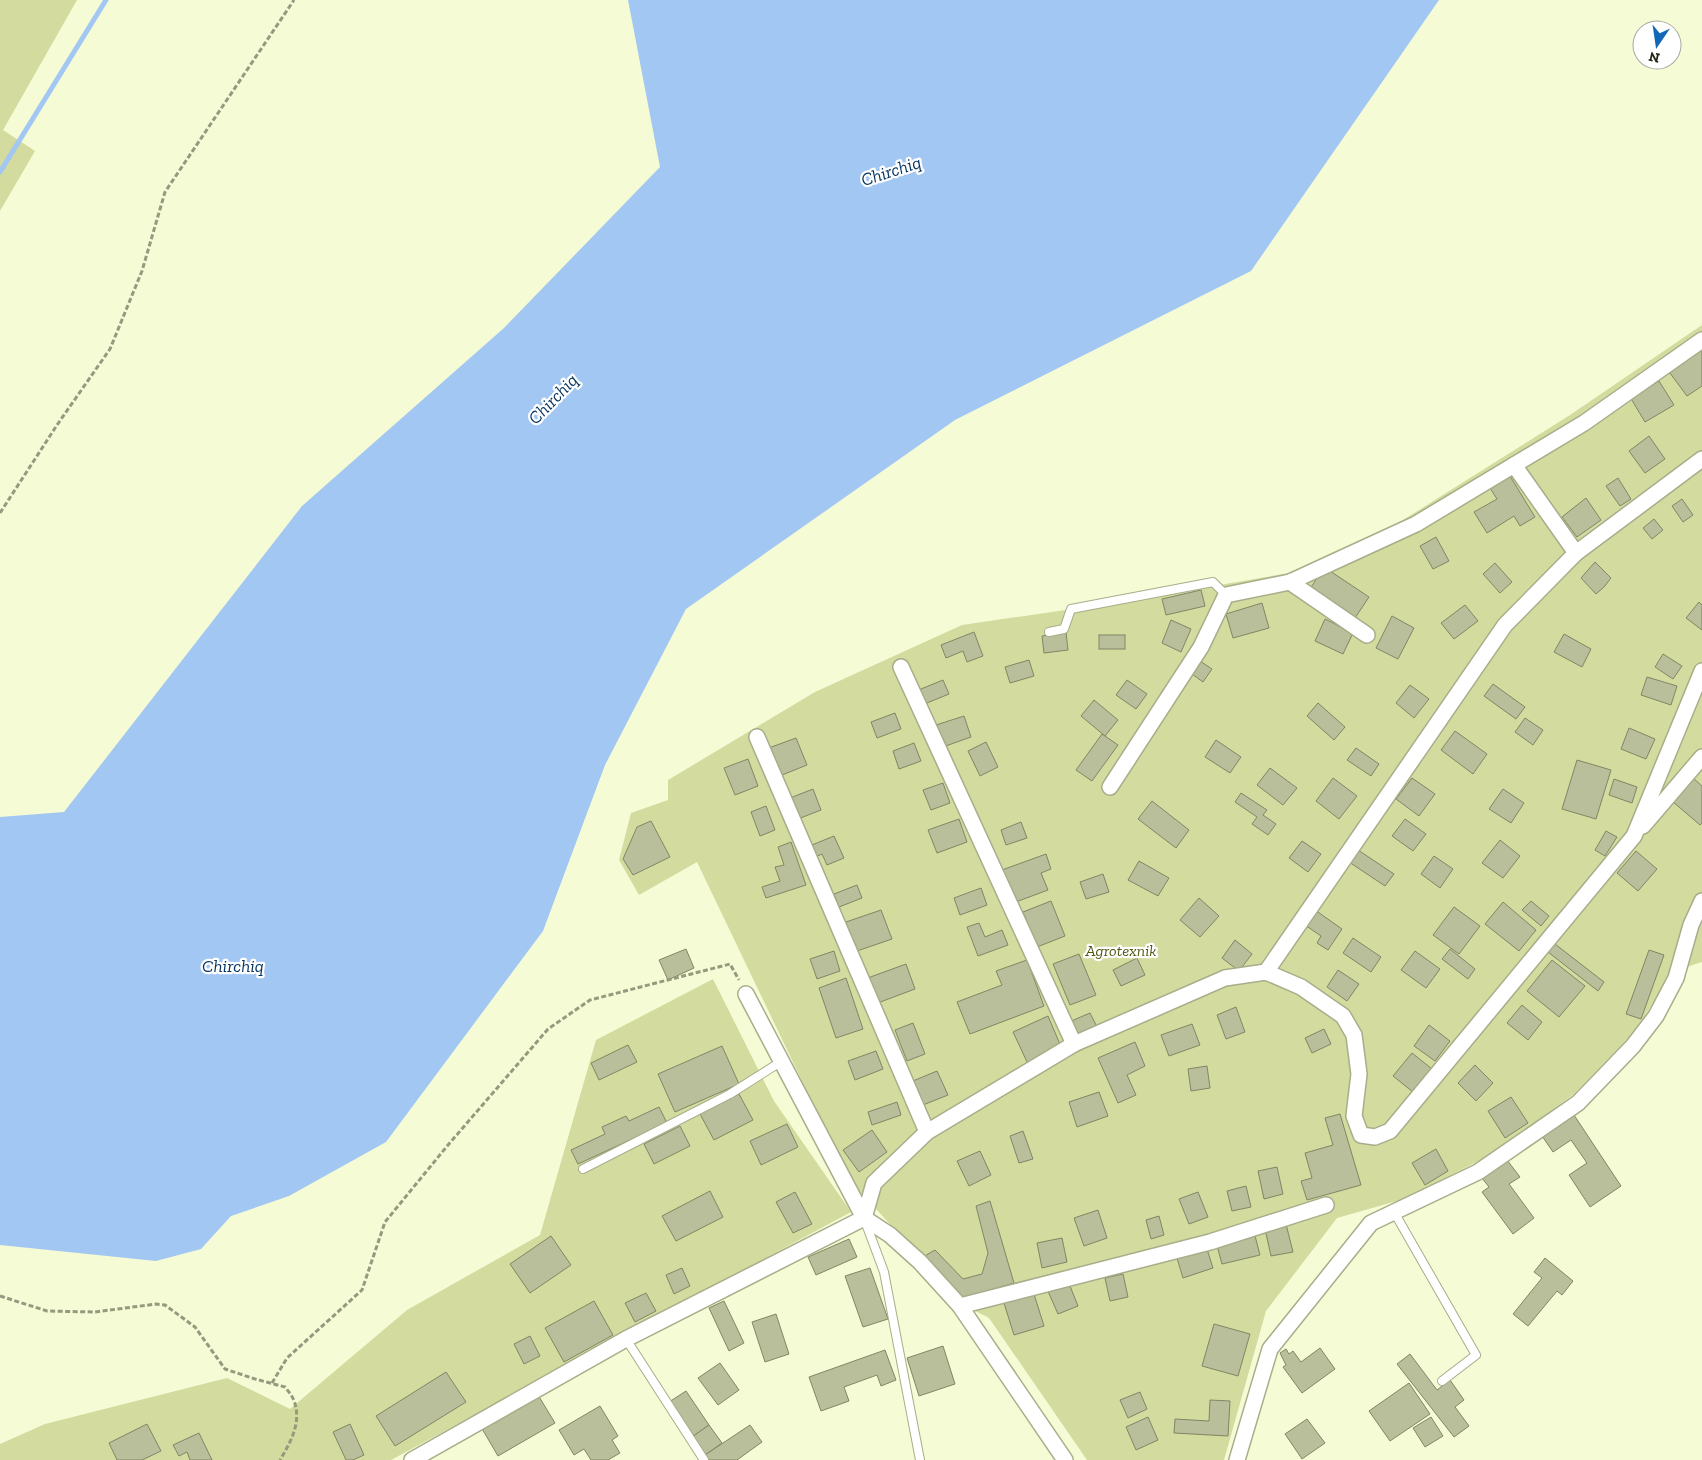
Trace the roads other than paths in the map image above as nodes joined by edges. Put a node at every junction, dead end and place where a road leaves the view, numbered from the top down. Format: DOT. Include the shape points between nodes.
graph roads {
  1 [pos="1702,340"];
  2 [pos="1702,459"];
  3 [pos="1514,465"];
  4 [pos="1576,553"];
  5 [pos="1290,582"];
  6 [pos="1226,595"];
  7 [pos="1049,632"];
  8 [pos="1367,635"];
  9 [pos="901,667"];
  10 [pos="1702,671"];
  11 [pos="757,737"];
  12 [pos="1702,757"];
  13 [pos="1110,787"];
  14 [pos="1634,836"];
  15 [pos="1702,901"];
  16 [pos="1266,972"];
  17 [pos="746,994"];
  18 [pos="1074,1044"];
  19 [pos="782,1062"];
  20 [pos="927,1132"];
  21 [pos="583,1169"];
  22 [pos="1326,1205"];
  23 [pos="1394,1212"];
  24 [pos="864,1218"];
  25 [pos="960,1306"];
  26 [pos="626,1339"];
  27 [pos="1442,1381"];
  28 [pos="412,1460"];
  29 [pos="704,1460"];
  30 [pos="920,1460"];
  31 [pos="1065,1460"];
  32 [pos="1237,1460"];
  1 -- 3 [label="street" via="1584,423"];
  2 -- 4 [label="street"];
  3 -- 4 [label="street"];
  3 -- 5 [label="street" via="1416,524"];
  4 -- 16 [label="street" via="1505,625"];
  5 -- 6 [label="street"];
  5 -- 8 [label="street"];
  6 -- 7 [label="lane" via="1213,582 1071,609 1064,629"];
  6 -- 13 [label="street" via="1201,647"];
  9 -- 18 [label="street"];
  10 -- 14 [label="street"];
  11 -- 20 [label="street"];
  12 -- 14 [label="street"];
  14 -- 16 [label="street" via="1390,1131 1374,1137 1361,1135 1354,1116 1359,1074 1354,1035 1343,1016 1301,987"];
  15 -- 23 [label="street" via="1691,925 1676,978 1656,1016 1633,1046 1578,1103 1478,1172"];
  16 -- 18 [label="street" via="1225,978"];
  17 -- 19 [label="street"];
  18 -- 20 [label="street"];
  19 -- 21 [label="lane" via="730,1094"];
  19 -- 24 [label="street"];
  20 -- 24 [label="street" via="874,1183"];
  22 -- 25 [label="street" via="1210,1242"];
  23 -- 27 [label="lane" via="1476,1355"];
  23 -- 32 [label="street" via="1371,1223 1270,1349"];
  24 -- 25 [label="street" via="890,1235 920,1262"];
  24 -- 26 [label="street"];
  24 -- 30 [label="lane" via="884,1272"];
  25 -- 31 [label="street"];
  26 -- 28 [label="street"];
  26 -- 29 [label="lane"];
}
